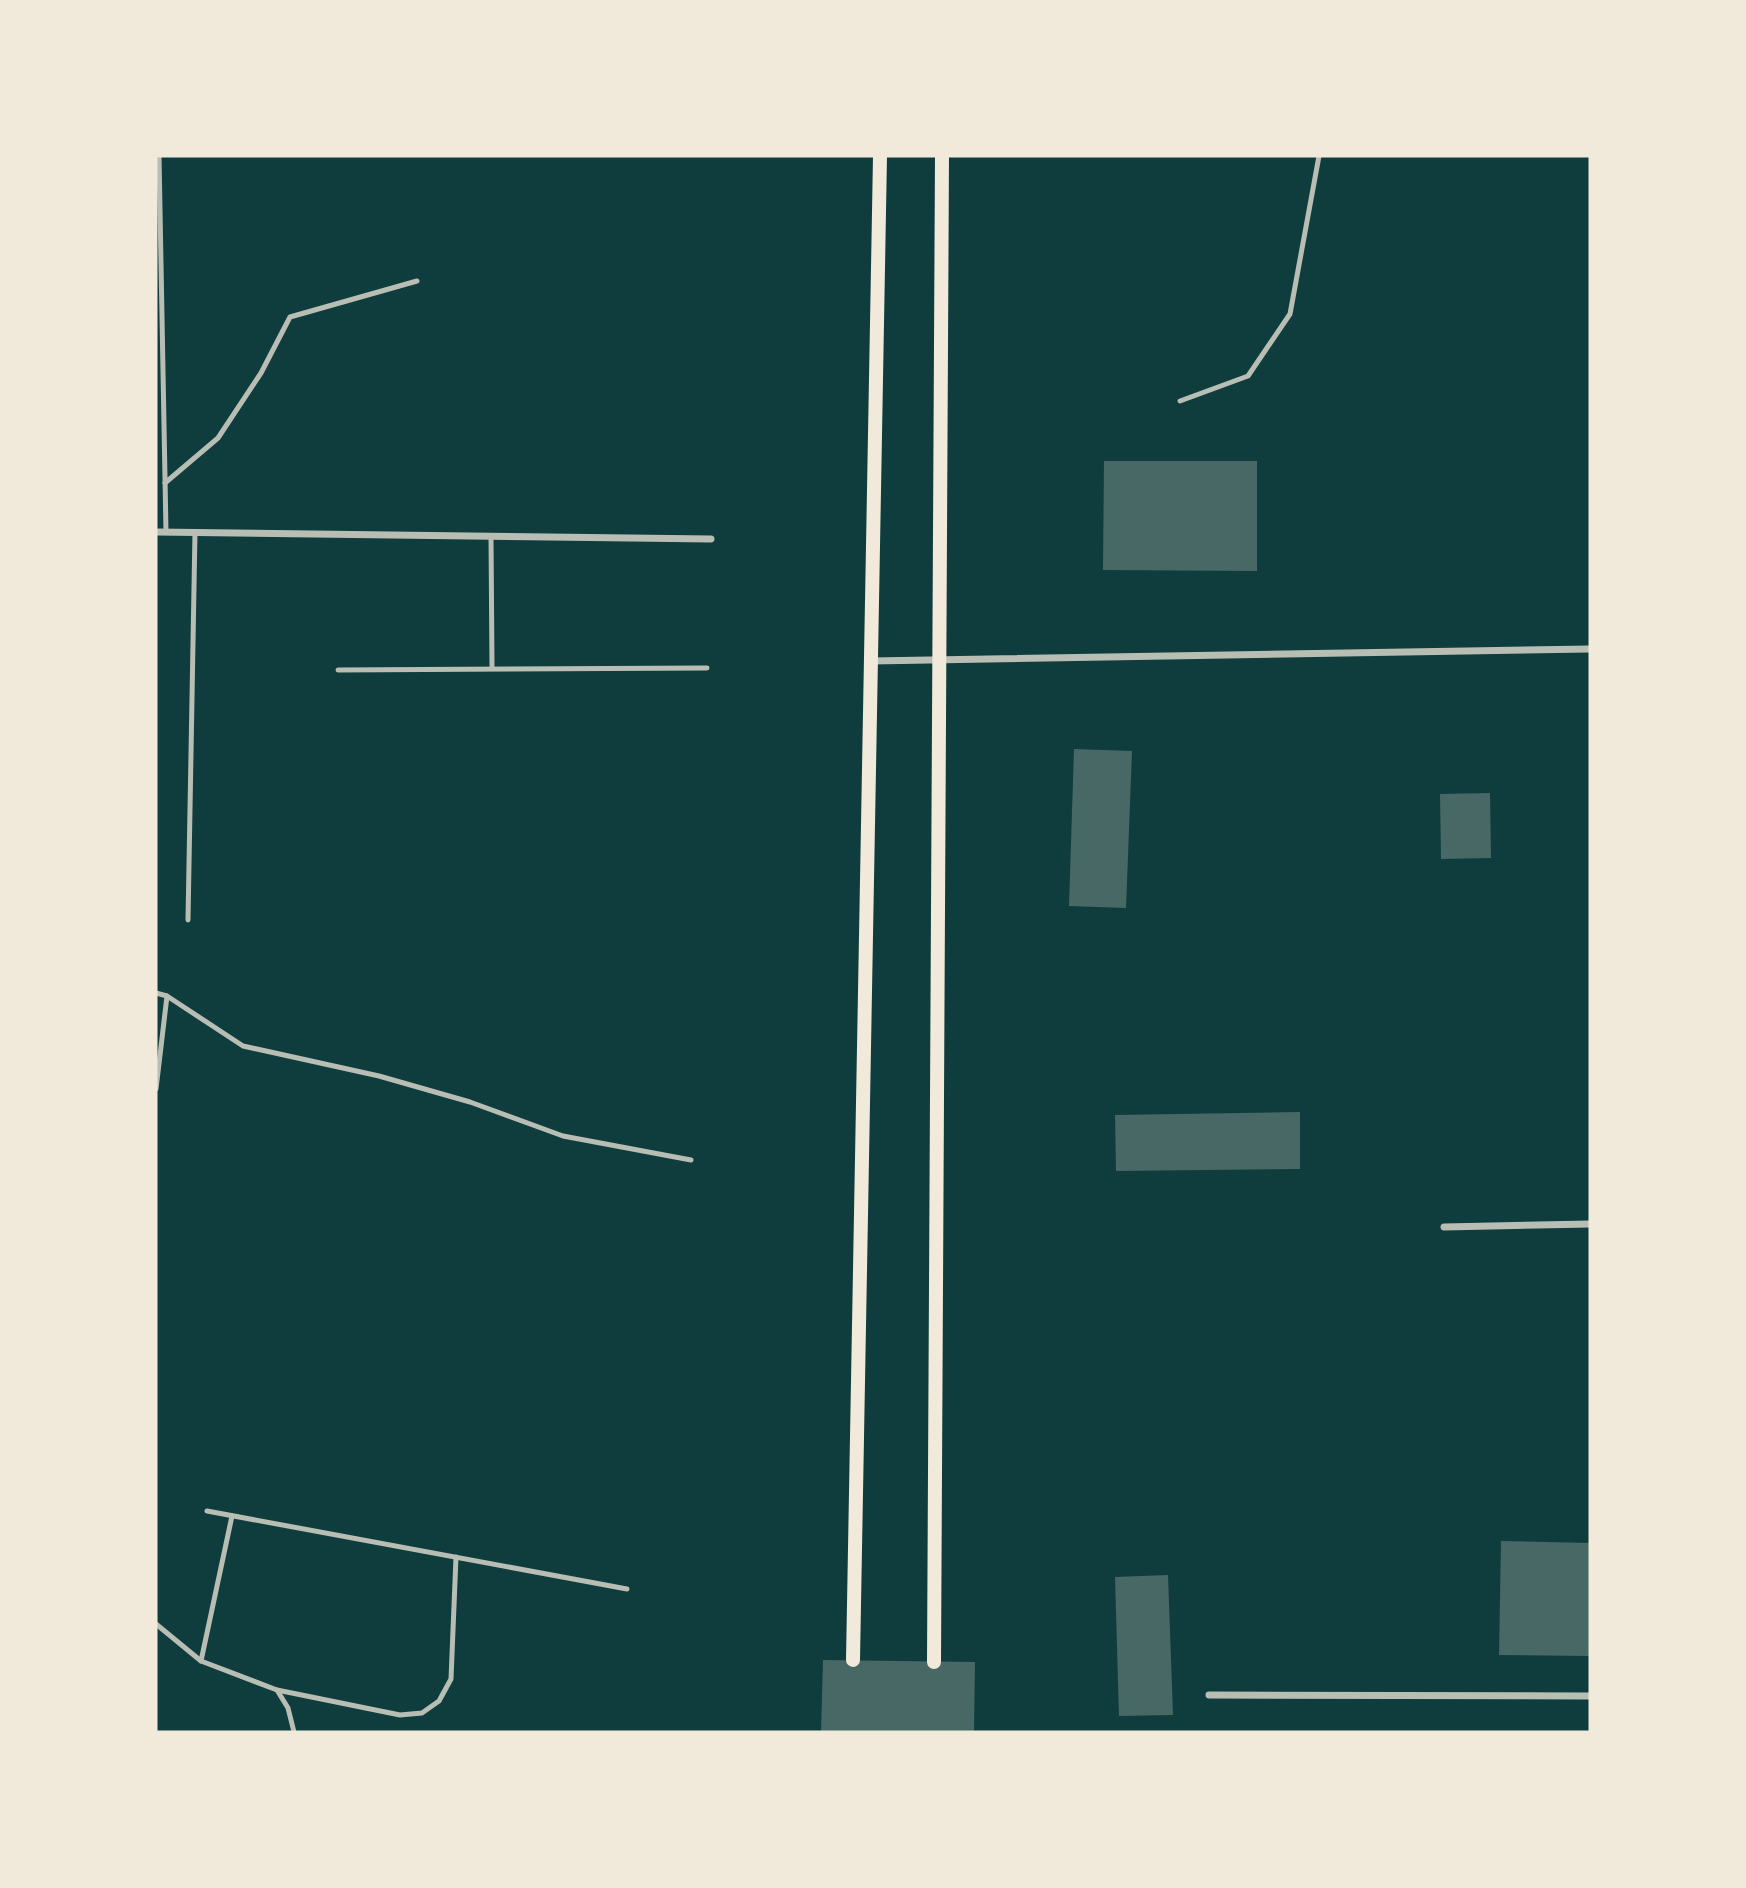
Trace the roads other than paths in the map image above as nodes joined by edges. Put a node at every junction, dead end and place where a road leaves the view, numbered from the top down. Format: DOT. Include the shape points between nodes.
graph roads {
  1 [pos="159,156"];
  2 [pos="880,156"];
  3 [pos="942,156"];
  4 [pos="1319,156"];
  5 [pos="157,177"];
  6 [pos="417,281"];
  7 [pos="159,304"];
  8 [pos="1180,401"];
  9 [pos="156,431"];
  10 [pos="165,431"];
  11 [pos="165,484"];
  12 [pos="156,532"];
  13 [pos="166,532"];
  14 [pos="195,532"];
  15 [pos="491,536"];
  16 [pos="711,539"];
  17 [pos="1590,649"];
  18 [pos="941,660"];
  19 [pos="871,661"];
  20 [pos="492,667"];
  21 [pos="707,668"];
  22 [pos="338,670"];
  23 [pos="188,920"];
  24 [pos="156,993"];
  25 [pos="167,996"];
  26 [pos="156,1089"];
  27 [pos="691,1160"];
  28 [pos="1590,1224"];
  29 [pos="1444,1227"];
  30 [pos="207,1511"];
  31 [pos="232,1516"];
  32 [pos="456,1557"];
  33 [pos="627,1589"];
  34 [pos="156,1624"];
  35 [pos="852,1660"];
  36 [pos="201,1661"];
  37 [pos="934,1662"];
  38 [pos="278,1690"];
  39 [pos="1209,1695"];
  40 [pos="1590,1696"];
  41 [pos="294,1732"];
  1 -- 5 [label="lane"];
  2 -- 19 [label="main road"];
  3 -- 18 [label="main road"];
  4 -- 8 [label="lane" via="1290,314 1248,376"];
  5 -- 7 [label="lane"];
  6 -- 11 [label="lane" via="290,317 261,373 218,438"];
  7 -- 10 [label="lane"];
  9 -- 10 [label="lane"];
  10 -- 11 [label="lane"];
  11 -- 13 [label="lane"];
  12 -- 13 [label="street"];
  13 -- 14 [label="street"];
  14 -- 15 [label="street"];
  14 -- 23 [label="lane"];
  15 -- 16 [label="street"];
  15 -- 20 [label="lane"];
  17 -- 18 [label="street"];
  18 -- 19 [label="street"];
  18 -- 37 [label="main road"];
  19 -- 35 [label="main road"];
  20 -- 21 [label="lane"];
  20 -- 22 [label="lane"];
  24 -- 25 [label="lane"];
  25 -- 26 [label="lane"];
  25 -- 27 [label="lane" via="243,1046 418,1087 563,1136"];
  28 -- 29 [label="street"];
  30 -- 31 [label="lane"];
  31 -- 32 [label="lane"];
  31 -- 36 [label="lane"];
  32 -- 33 [label="lane"];
  32 -- 38 [label="lane" via="451,1679 439,1701 422,1713 400,1715"];
  34 -- 36 [label="lane"];
  36 -- 38 [label="lane"];
  38 -- 41 [label="lane"];
  39 -- 40 [label="street"];
}
